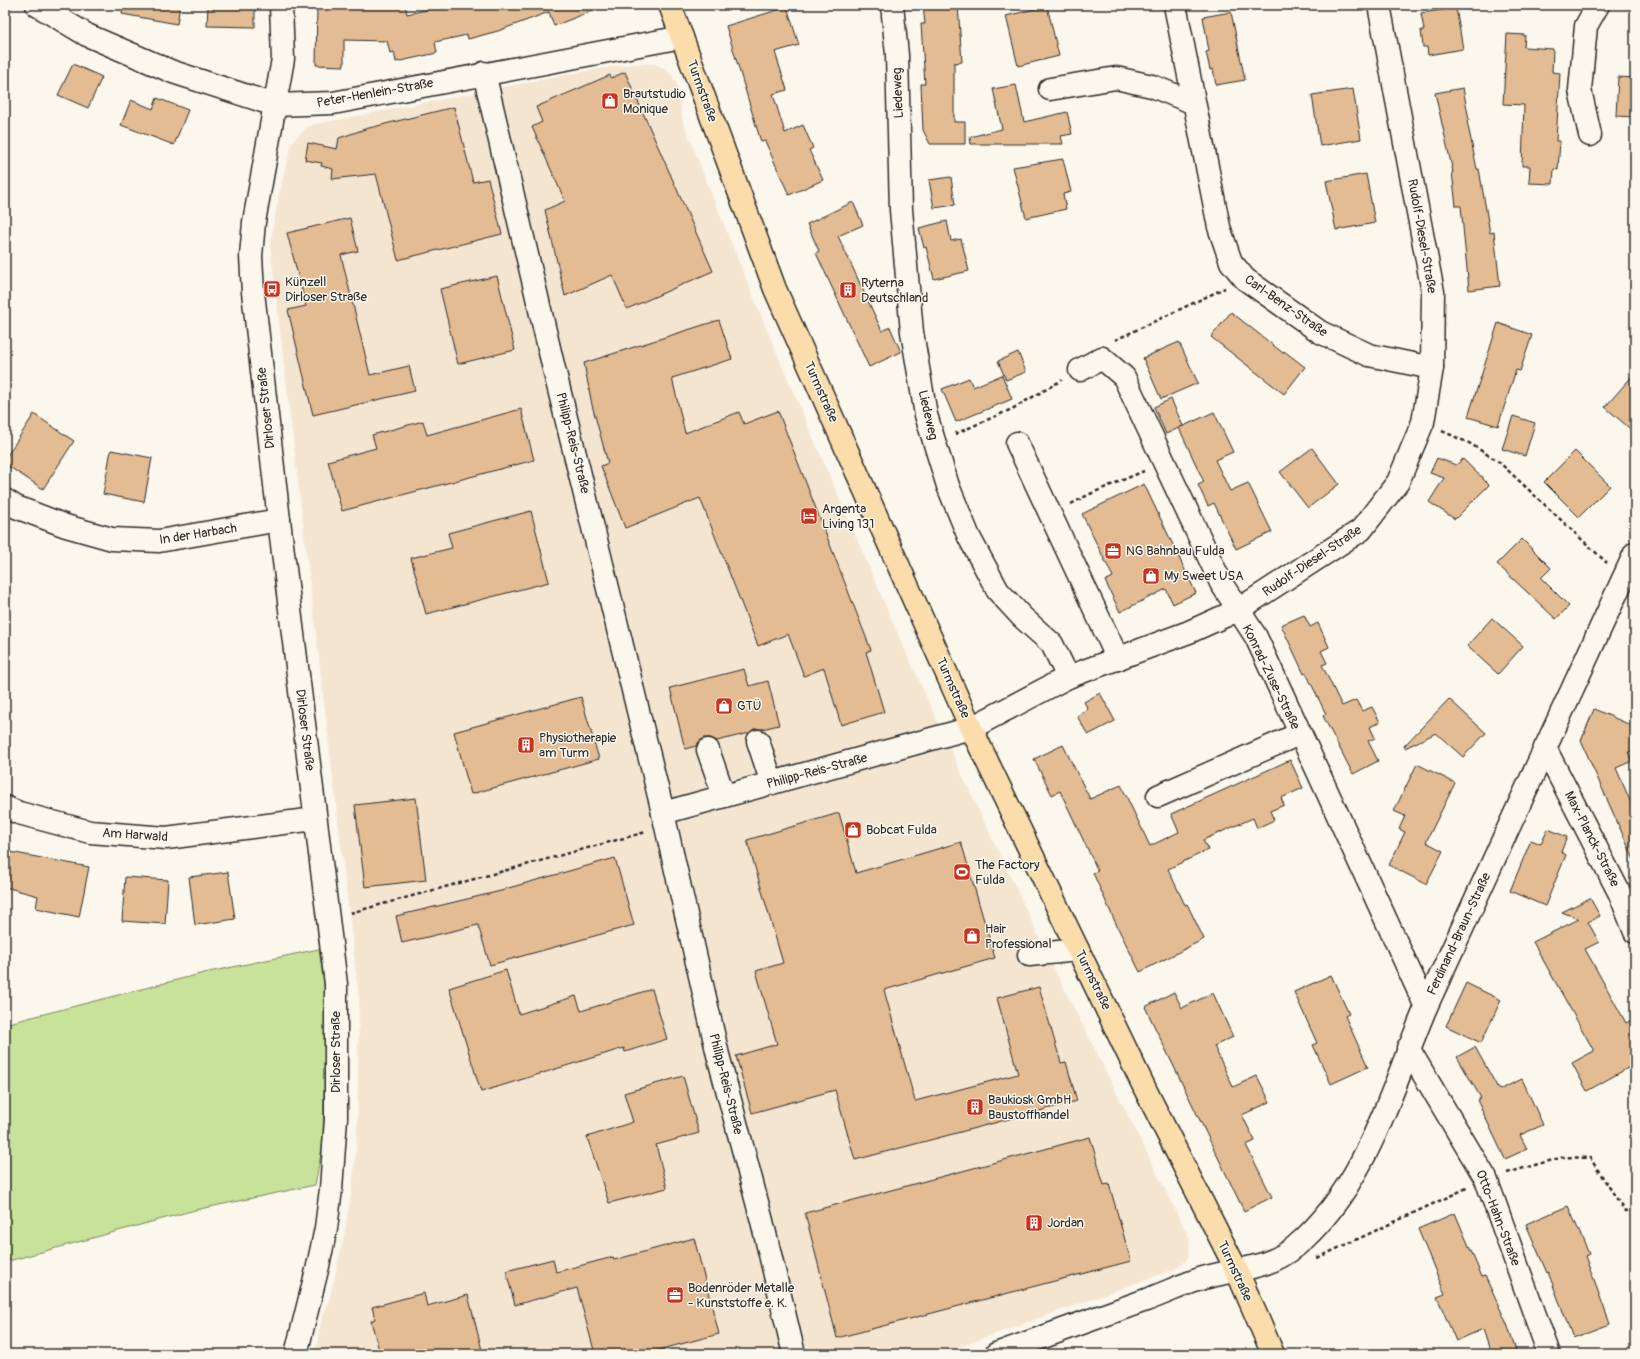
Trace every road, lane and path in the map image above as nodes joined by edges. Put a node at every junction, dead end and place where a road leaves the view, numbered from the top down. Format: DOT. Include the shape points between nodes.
graph roads {
  1 [pos="37,5"];
  2 [pos="281,5"];
  3 [pos="670,5"];
  4 [pos="892,5"];
  5 [pos="1175,5"];
  6 [pos="1379,5"];
  7 [pos="1598,5"];
  8 [pos="682,36"];
  9 [pos="484,73"];
  10 [pos="1050,89"];
  11 [pos="1194,103"];
  12 [pos="275,105"];
  13 [pos="1590,135"];
  14 [pos="1245,279"];
  15 [pos="1102,358"];
  16 [pos="1432,368"];
  17 [pos="1080,370"];
  18 [pos="1424,422"];
  19 [pos="934,443"];
  20 [pos="1017,443"];
  21 [pos="1164,464"];
  22 [pos="5,500"];
  23 [pos="1051,516"];
  24 [pos="279,520"];
  25 [pos="1635,553"];
  26 [pos="1606,562"];
  27 [pos="1238,610"];
  28 [pos="1118,659"];
  29 [pos="1068,677"];
  30 [pos="971,728"];
  31 [pos="1299,734"];
  32 [pos="758,741"];
  33 [pos="1546,748"];
  34 [pos="708,750"];
  35 [pos="772,783"];
  36 [pos="724,796"];
  37 [pos="1158,796"];
  38 [pos="5,807"];
  39 [pos="316,819"];
  40 [pos="664,820"];
  41 [pos="328,915"];
  42 [pos="1635,932"];
  43 [pos="1078,950"];
  44 [pos="1029,955"];
  45 [pos="1426,1007"];
  46 [pos="1408,1048"];
  47 [pos="1486,1179"];
  48 [pos="1635,1211"];
  49 [pos="1316,1258"];
  50 [pos="1237,1271"];
  51 [pos="296,1354"];
  52 [pos="794,1354"];
  53 [pos="996,1354"];
  54 [pos="1273,1354"];
  55 [pos="1549,1354"];
  1 -- 12 [label="street, Peter-Henlein-Straße" via="87,35 173,72"];
  2 -- 12 [label="street, Dirloser Straße" via="283,59"];
  3 -- 8 [label="main road, Turmstraße"];
  4 -- 19 [label="street, Liedeweg" via="897,56 901,210 912,332 926,415"];
  5 -- 11 [label="street, Carl-Benz-Straße"];
  6 -- 16 [label="street, Rudolf-Diesel-Straße" via="1433,292"];
  7 -- 13 [label="street" via="1586,26 1580,90"];
  8 -- 9 [label="street, Peter-Henlein-Straße"];
  8 -- 30 [label="main road, Turmstraße" via="775,289"];
  9 -- 12 [label="street, Peter-Henlein-Straße" via="333,103"];
  9 -- 40 [label="street, Philipp-Reis-Straße"];
  10 -- 11 [label="street" via="1116,78 1152,86"];
  11 -- 14 [label="street, Carl-Benz-Straße" via="1219,227 1231,262"];
  12 -- 24 [label="street, Dirloser Straße" via="257,203 251,256"];
  14 -- 15 [label="path" via="1115,340"];
  14 -- 16 [label="street, Carl-Benz-Straße" via="1320,332 1369,356"];
  15 -- 17 [label="street"];
  15 -- 21 [label="street, Konrad-Zuse-Straße" via="1124,377"];
  16 -- 18 [label="street, Rudolf-Diesel-Straße"];
  17 -- 19 [label="path" via="1012,409"];
  18 -- 26 [label="path" via="1469,443 1499,462"];
  18 -- 27 [label="street, Rudolf-Diesel-Straße" via="1398,482 1361,530"];
  19 -- 29 [label="street, Liedeweg" via="969,537 998,592 1052,644"];
  20 -- 23 [label="street"];
  21 -- 23 [label="path" via="1090,494"];
  21 -- 27 [label="street, Konrad-Zuse-Straße" via="1221,583"];
  22 -- 24 [label="street, In der Harbach" via="16,507 66,526 112,539 159,541"];
  23 -- 28 [label="street"];
  24 -- 39 [label="street, Dirloser Straße"];
  25 -- 33 [label="street, Ferdinand-Braun-Straße"];
  27 -- 28 [label="street, Rudolf-Diesel-Straße"];
  27 -- 31 [label="street, Konrad-Zuse-Straße" via="1256,637"];
  28 -- 29 [label="street, Rudolf-Diesel-Straße"];
  29 -- 30 [label="street"];
  30 -- 35 [label="street, Philipp-Reis-Straße"];
  30 -- 43 [label="main road, Turmstraße"];
  31 -- 37 [label="street"];
  31 -- 45 [label="street, Konrad-Zuse-Straße"];
  32 -- 35 [label="street"];
  33 -- 42 [label="street, Max-Planck-Straße" via="1620,894"];
  33 -- 45 [label="street, Ferdinand-Braun-Straße"];
  34 -- 36 [label="street"];
  35 -- 36 [label="street, Philipp-Reis-Straße"];
  36 -- 40 [label="street, Philipp-Reis-Straße"];
  38 -- 39 [label="street, Am Harwald" via="90,832 166,838"];
  39 -- 41 [label="street, Dirloser Straße"];
  40 -- 41 [label="path" via="345,914"];
  40 -- 52 [label="street, Philipp-Reis-Straße" via="718,1055"];
  41 -- 51 [label="street, Dirloser Straße" via="336,984 335,1153 326,1228"];
  43 -- 44 [label="street"];
  43 -- 50 [label="main road, Turmstraße" via="1149,1098"];
  45 -- 46 [label="street, Ferdinand-Braun-Straße"];
  46 -- 47 [label="street, Otto-Hahn-Straße"];
  46 -- 50 [label="street, Ferdinand-Braun-Straße" via="1388,1105 1360,1163 1320,1223 1295,1247 1274,1259"];
  47 -- 48 [label="path" via="1563,1157 1590,1158 1626,1212"];
  47 -- 49 [label="path"];
  47 -- 55 [label="street, Otto-Hahn-Straße"];
  50 -- 53 [label="street, Ferdinand-Braun-Straße" via="1202,1278"];
  50 -- 54 [label="main road, Turmstraße"];
}
